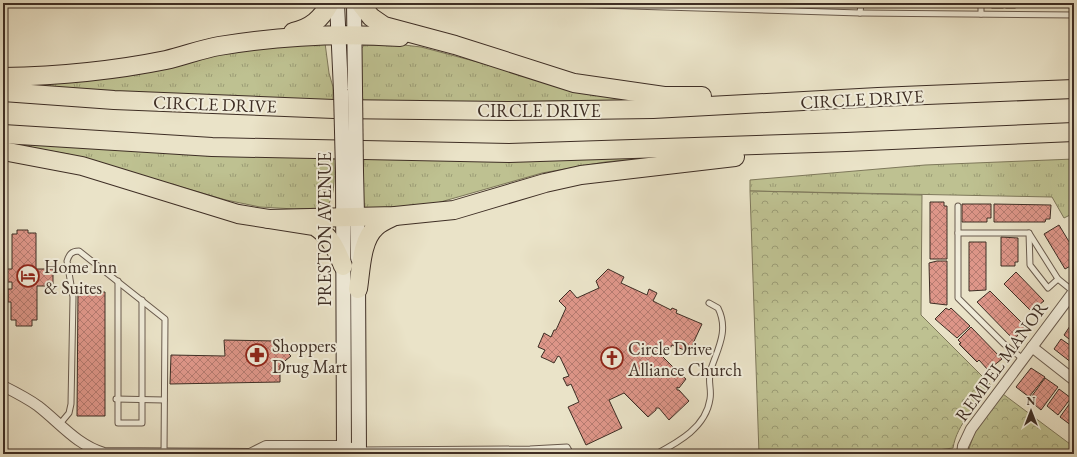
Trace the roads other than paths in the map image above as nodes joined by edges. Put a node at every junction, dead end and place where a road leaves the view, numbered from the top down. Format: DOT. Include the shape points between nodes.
graph roads {
  1 [pos="330,3"];
  2 [pos="337,3"];
  3 [pos="354,3"];
  4 [pos="360,3"];
  5 [pos="531,3"];
  6 [pos="860,3"];
  7 [pos="981,3"];
  8 [pos="543,4"];
  9 [pos="860,13"];
  10 [pos="981,14"];
  11 [pos="1074,15"];
  12 [pos="347,36"];
  13 [pos="270,39"];
  14 [pos="455,45"];
  15 [pos="3,77"];
  16 [pos="1074,89"];
  17 [pos="3,92"];
  18 [pos="878,97"];
  19 [pos="1074,132"];
  20 [pos="3,134"];
  21 [pos="846,142"];
  22 [pos="3,151"];
  23 [pos="350,172"];
  24 [pos="958,206"];
  25 [pos="395,216"];
  26 [pos="350,217"];
  27 [pos="268,219"];
  28 [pos="958,233"];
  29 [pos="1029,233"];
  30 [pos="343,266"];
  31 [pos="1058,279"];
  32 [pos="118,281"];
  33 [pos="358,288"];
  34 [pos="1074,292"];
  35 [pos="142,300"];
  36 [pos="709,303"];
  37 [pos="1032,347"];
  38 [pos="1023,359"];
  39 [pos="1074,380"];
  40 [pos="3,386"];
  41 [pos="116,399"];
  42 [pos="141,399"];
  43 [pos="164,400"];
  44 [pos="59,425"];
  45 [pos="352,452"];
  46 [pos="104,453"];
  47 [pos="164,453"];
  48 [pos="250,454"];
  49 [pos="571,454"];
  50 [pos="656,454"];
  51 [pos="962,454"];
  1 -- 13 [label="highway" via="321,18 304,30"];
  2 -- 12 [label="main road, PRESTON AVENUE"];
  3 -- 12 [label="main road, PRESTON AVENUE"];
  4 -- 14 [label="highway" via="371,17 384,26"];
  5 -- 8 [label="lane"];
  6 -- 9 [label="lane"];
  7 -- 10 [label="lane"];
  8 -- 9 [label="lane"];
  9 -- 10 [label="lane"];
  10 -- 11 [label="lane"];
  12 -- 13 [label="highway"];
  12 -- 14 [label="highway" via="406,38"];
  12 -- 23 [label="main road, PRESTON AVENUE, bridge" via="355,89"];
  12 -- 23 [label="main road, PRESTON AVENUE, bridge" via="341,91"];
  13 -- 15 [label="highway" via="217,46 166,60 88,72"];
  14 -- 18 [label="highway" via="574,83 620,91 664,96 845,94"];
  16 -- 18 [label="highway, CIRCLE DRIVE"];
  17 -- 18 [label="highway, CIRCLE DRIVE" via="114,100 318,108 508,111 652,110"];
  19 -- 21 [label="highway"];
  20 -- 21 [label="highway" via="212,147 509,153"];
  21 -- 25 [label="highway" via="820,149 581,175 454,210"];
  22 -- 27 [label="highway" via="82,166 219,208"];
  23 -- 26 [label="main road, PRESTON AVENUE"];
  24 -- 28 [label="lane"];
  25 -- 26 [label="highway"];
  25 -- 33 [label="highway" via="370,233"];
  26 -- 27 [label="highway"];
  26 -- 30 [label="main road, PRESTON AVENUE"];
  26 -- 33 [label="main road, PRESTON AVENUE"];
  27 -- 30 [label="highway" via="308,225 323,232 331,241"];
  28 -- 29 [label="lane"];
  28 -- 38 [label="lane" via="958,298 1004,344"];
  29 -- 31 [label="lane"];
  29 -- 31 [label="lane" via="1030,265 1048,288"];
  30 -- 45 [label="main road, PRESTON AVENUE"];
  31 -- 34 [label="lane"];
  32 -- 35 [label="lane"];
  32 -- 41 [label="lane"];
  32 -- 44 [label="lane" via="79,251 69,256 67,261 73,297 72,404 69,413"];
  33 -- 45 [label="main road, PRESTON AVENUE"];
  34 -- 37 [label="street, REMPEL MANOR"];
  35 -- 42 [label="lane"];
  35 -- 43 [label="lane" via="165,319"];
  36 -- 50 [label="lane" via="718,308 724,322 719,349 709,376 708,410 687,436"];
  37 -- 38 [label="street, REMPEL MANOR"];
  37 -- 39 [label="street"];
  38 -- 51 [label="street, REMPEL MANOR" via="971,429"];
  40 -- 44 [label="street" via="33,402"];
  41 -- 42 [label="lane"];
  41 -- 42 [label="lane" via="118,423 142,423"];
  42 -- 43 [label="lane"];
  43 -- 47 [label="lane"];
  44 -- 46 [label="street" via="94,450"];
  45 -- 48 [label="street" via="266,446"];
  45 -- 49 [label="lane" via="567,447"];
  46 -- 47 [label="street"];
  47 -- 48 [label="street"];
}
